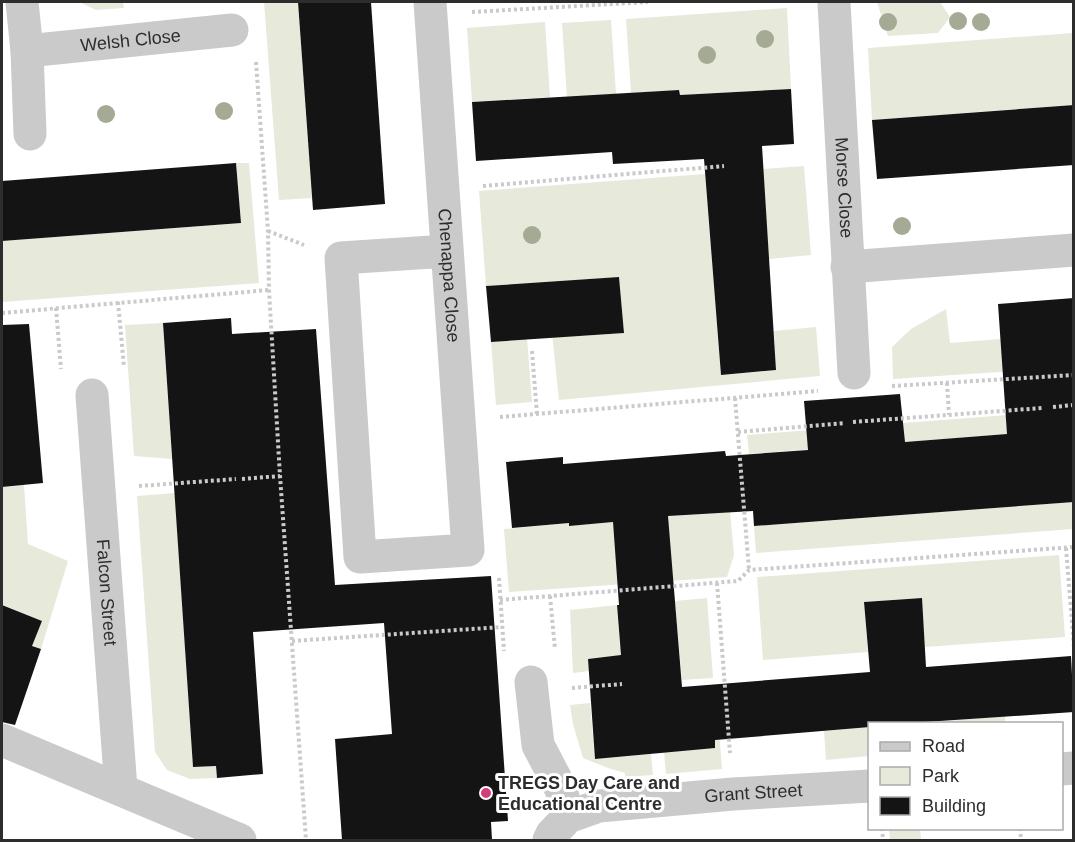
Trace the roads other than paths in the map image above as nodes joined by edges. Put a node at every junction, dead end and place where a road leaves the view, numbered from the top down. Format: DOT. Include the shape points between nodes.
graph roads {
  1 [pos="22,2"];
  2 [pos="834,2"];
  3 [pos="430,8"];
  4 [pos="232,30"];
  5 [pos="27,51"];
  6 [pos="30,134"];
  7 [pos="1074,250"];
  8 [pos="447,251"];
  9 [pos="847,267"];
  10 [pos="854,373"];
  11 [pos="93,395"];
  12 [pos="532,687"];
  13 [pos="2,740"];
  14 [pos="868,786"];
  15 [pos="122,789"];
  16 [pos="559,829"];
  17 [pos="240,840"];
  1 -- 5 [label="street"];
  2 -- 9 [label="street, Morse Close"];
  3 -- 8 [label="street, Chenappa Close"];
  4 -- 5 [label="street, Welsh Close"];
  5 -- 6 [label="street"];
  7 -- 9 [label="street"];
  8 -- 8 [label="street, Chenappa Close" via="341,258 360,557 468,550"];
  9 -- 10 [label="street, Morse Close"];
  11 -- 15 [label="street, Falcon Street"];
  12 -- 16 [label="street" via="538,744 561,789"];
  13 -- 15 [label="street"];
  14 -- 16 [label="street, Grant Street" via="599,806"];
  15 -- 17 [label="street"];
}
